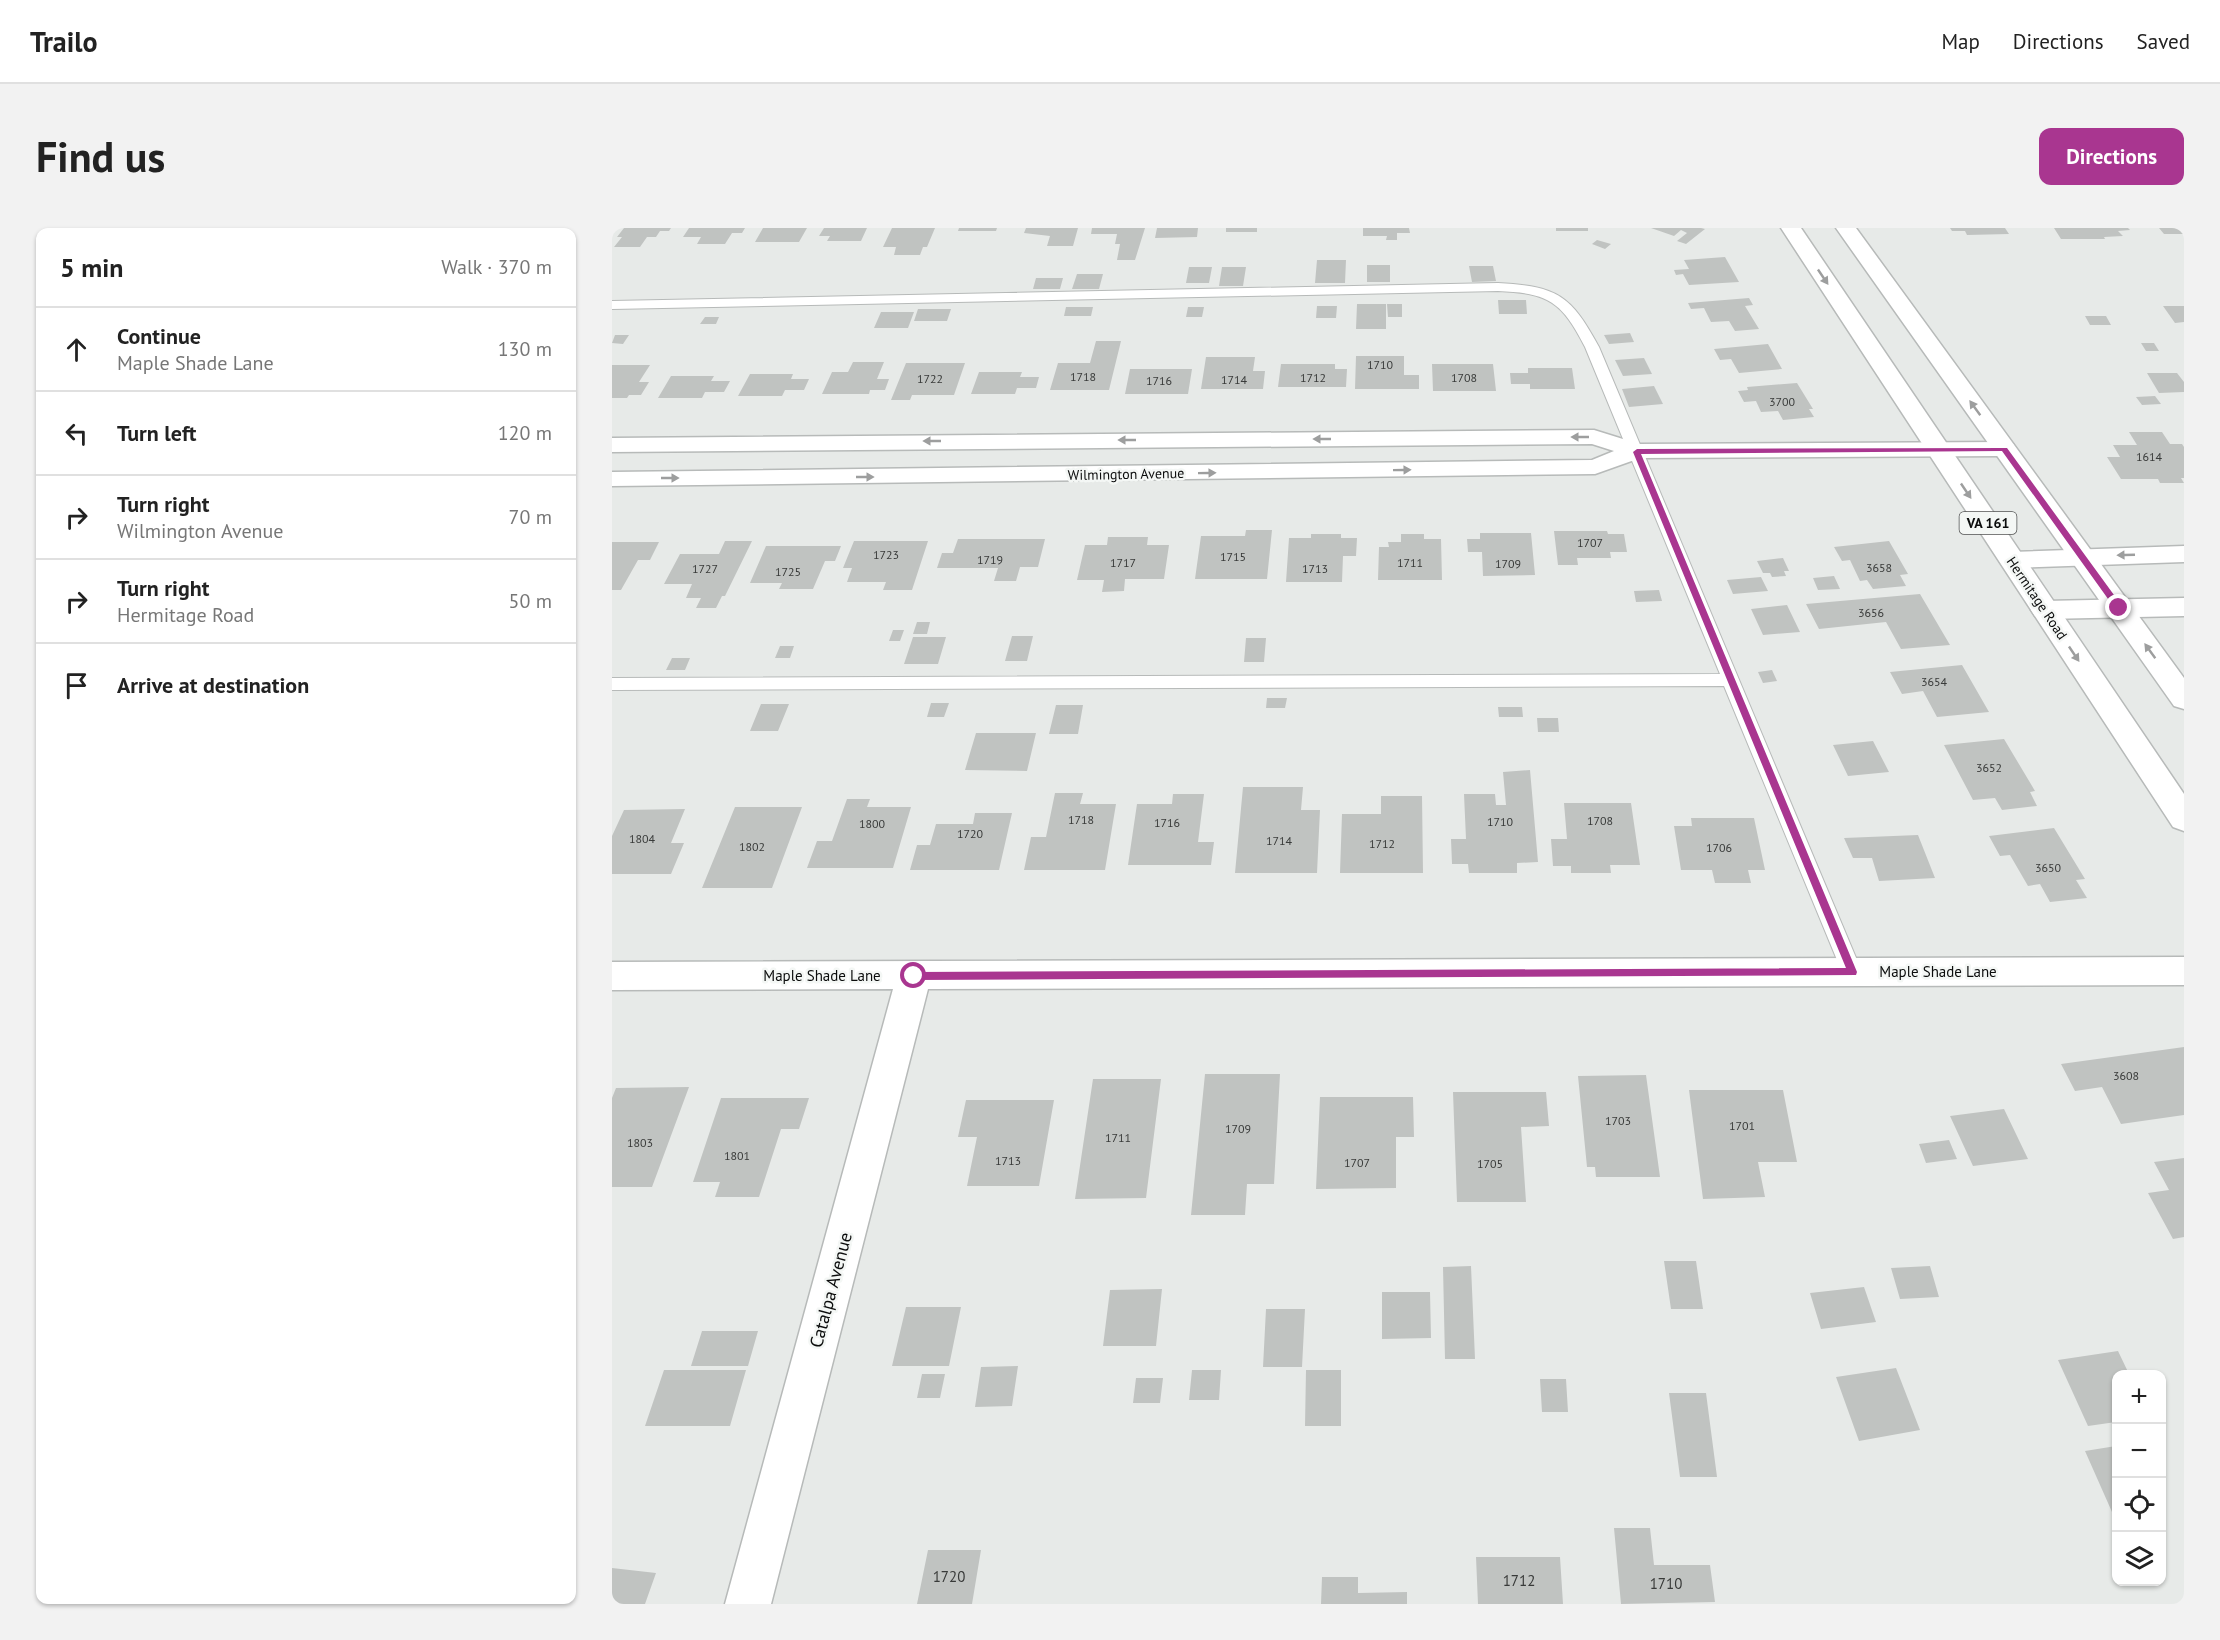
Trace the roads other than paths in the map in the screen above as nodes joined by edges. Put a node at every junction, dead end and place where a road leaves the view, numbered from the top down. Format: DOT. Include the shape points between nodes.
graph roads {
  1 [pos="1791,228"];
  2 [pos="1846,228"];
  3 [pos="612,305"];
  4 [pos="1003,440"];
  5 [pos="612,445"];
  6 [pos="2004,449"];
  7 [pos="1939,450"];
  8 [pos="1637,452"];
  9 [pos="995,476"];
  10 [pos="612,479"];
  11 [pos="2184,554"];
  12 [pos="2081,557"];
  13 [pos="2012,560"];
  14 [pos="2184,607"];
  15 [pos="2119,608"];
  16 [pos="2045,610"];
  17 [pos="1731,680"];
  18 [pos="612,684"];
  19 [pos="2184,699"];
  20 [pos="2184,819"];
  21 [pos="2184,971"];
  22 [pos="1852,972"];
  23 [pos="612,976"];
  24 [pos="914,976"];
  25 [pos="748,1604"];
  1 -- 7 [label="street, Hermitage Road / VA 161, one-way"];
  6 -- 2 [label="street, one-way"];
  3 -- 8 [label="lane" via="1486,287 1534,290 1565,303 1576,315"];
  4 -- 5 [label="street, Wilmington Avenue, one-way"];
  8 -- 4 [label="street, Wilmington Avenue, one-way" via="1594,437"];
  4 -- 9 [label="street"];
  6 -- 7 [label="street, Wilmington Avenue"];
  6 -- 12 [label="street"];
  7 -- 8 [label="street, Wilmington Avenue"];
  7 -- 13 [label="street, Hermitage Road / VA 161, one-way"];
  9 -- 8 [label="street, Wilmington Avenue, one-way" via="1595,467"];
  8 -- 17 [label="lane"];
  10 -- 9 [label="street, Wilmington Avenue, one-way"];
  11 -- 12 [label="street, one-way"];
  12 -- 13 [label="street"];
  12 -- 15 [label="street"];
  13 -- 16 [label="street, Hermitage Road / VA 161"];
  14 -- 15 [label="street"];
  15 -- 16 [label="street"];
  19 -- 15 [label="street, one-way"];
  16 -- 20 [label="street, Hermitage Road / VA 161, one-way"];
  17 -- 18 [label="lane"];
  17 -- 22 [label="lane"];
  21 -- 22 [label="street, Maple Shade Lane"];
  22 -- 24 [label="street, Maple Shade Lane"];
  23 -- 24 [label="street, Maple Shade Lane"];
  24 -- 25 [label="street, Catalpa Avenue"];
}
